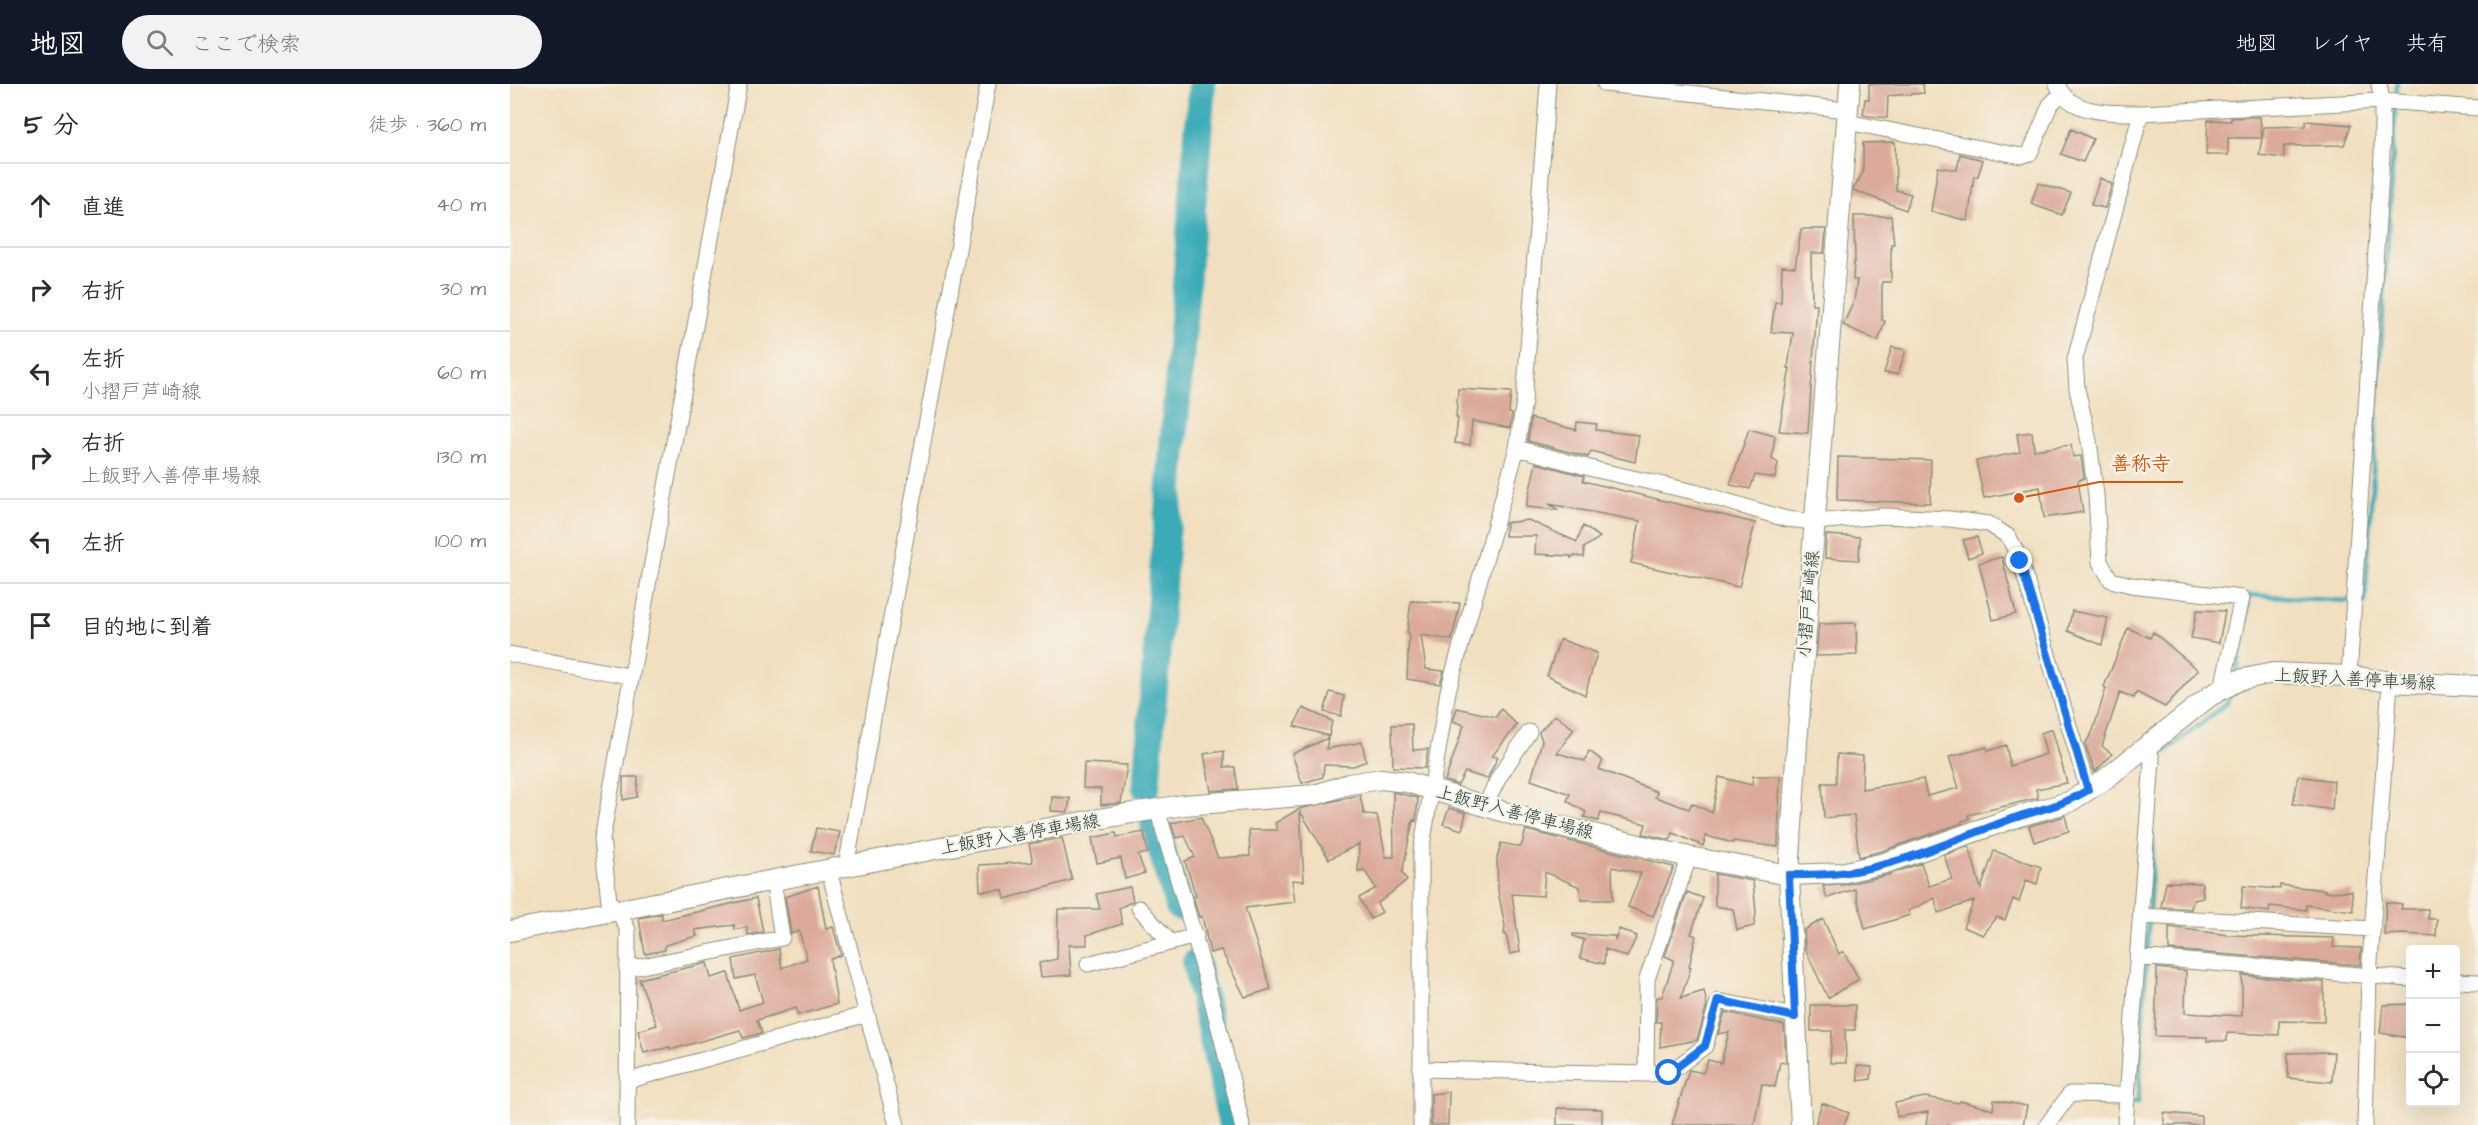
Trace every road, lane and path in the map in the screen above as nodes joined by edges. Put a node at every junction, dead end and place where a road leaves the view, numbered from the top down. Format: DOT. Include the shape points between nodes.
graph roads {
  1 [pos="739,84"];
  2 [pos="988,84"];
  3 [pos="1548,84"];
  4 [pos="1605,84"];
  5 [pos="1850,84"];
  6 [pos="2379,84"];
  7 [pos="2059,89"];
  8 [pos="2382,101"];
  9 [pos="2478,108"];
  10 [pos="2141,113"];
  11 [pos="1847,116"];
  12 [pos="1517,448"];
  13 [pos="1815,522"];
  14 [pos="510,654"];
  15 [pos="629,676"];
  16 [pos="2349,676"];
  17 [pos="2391,682"];
  18 [pos="2228,686"];
  19 [pos="2478,686"];
  20 [pos="1529,732"];
  21 [pos="2148,743"];
  22 [pos="1430,790"];
  23 [pos="2088,790"];
  24 [pos="1485,806"];
  25 [pos="1157,809"];
  26 [pos="1689,857"];
  27 [pos="838,869"];
  28 [pos="1789,875"];
  29 [pos="773,880"];
  30 [pos="1139,908"];
  31 [pos="619,912"];
  32 [pos="2142,916"];
  33 [pos="2373,929"];
  34 [pos="510,932"];
  35 [pos="1196,936"];
  36 [pos="1170,942"];
  37 [pos="2138,957"];
  38 [pos="1088,964"];
  39 [pos="627,969"];
  40 [pos="2369,976"];
  41 [pos="2406,979"];
  42 [pos="2460,981"];
  43 [pos="2478,982"];
  44 [pos="867,1014"];
  45 [pos="1795,1017"];
  46 [pos="1420,1069"];
  47 [pos="1646,1074"];
  48 [pos="627,1081"];
  49 [pos="2126,1095"];
  50 [pos="627,1125"];
  51 [pos="897,1125"];
  52 [pos="1242,1125"];
  53 [pos="1420,1125"];
  54 [pos="1801,1125"];
  55 [pos="2047,1125"];
  56 [pos="2125,1125"];
  57 [pos="2365,1125"];
  1 -- 15 [label="street"];
  2 -- 27 [label="street"];
  3 -- 12 [label="street"];
  4 -- 11 [label="street"];
  5 -- 11 [label="main road, 小摺戸芦崎線"];
  6 -- 8 [label="street"];
  7 -- 10 [label="street" via="2077,106 2109,113"];
  7 -- 11 [label="street" via="2030,153 2021,156"];
  8 -- 9 [label="street"];
  8 -- 10 [label="street"];
  8 -- 16 [label="street" via="2382,156"];
  10 -- 18 [label="street" via="2075,359 2092,462 2100,562 2110,580 2242,598 2224,679"];
  11 -- 13 [label="main road, 小摺戸芦崎線"];
  12 -- 13 [label="street" via="1786,519"];
  12 -- 22 [label="street" via="1448,692"];
  13 -- 23 [label="street" via="1883,516 1950,519 1989,524 2009,537 2023,571"];
  13 -- 28 [label="main road, 小摺戸芦崎線"];
  14 -- 15 [label="street"];
  15 -- 31 [label="street" via="602,838 609,901"];
  16 -- 17 [label="main road, 上飯野入善停車場線"];
  16 -- 18 [label="main road, 上飯野入善停車場線" via="2272,673"];
  17 -- 19 [label="main road, 上飯野入善停車場線"];
  17 -- 33 [label="street"];
  18 -- 21 [label="main road, 上飯野入善停車場線"];
  20 -- 24 [label="street"];
  21 -- 23 [label="main road, 上飯野入善停車場線"];
  21 -- 32 [label="street" via="2151,760"];
  22 -- 24 [label="main road, 上飯野入善停車場線"];
  22 -- 25 [label="main road, 上飯野入善停車場線" via="1381,779 1315,795"];
  22 -- 46 [label="street" via="1421,852"];
  23 -- 28 [label="main road, 上飯野入善停車場線" via="2053,808 1885,863 1841,873"];
  24 -- 26 [label="main road, 上飯野入善停車場線"];
  25 -- 27 [label="main road, 上飯野入善停車場線"];
  25 -- 35 [label="street"];
  26 -- 28 [label="main road, 上飯野入善停車場線"];
  26 -- 47 [label="street" via="1647,979"];
  27 -- 29 [label="main road, 上飯野入善停車場線"];
  27 -- 44 [label="street"];
  28 -- 45 [label="main road, 小摺戸芦崎線"];
  29 -- 31 [label="main road, 上飯野入善停車場線"];
  29 -- 39 [label="street" via="782,938"];
  30 -- 36 [label="street"];
  31 -- 34 [label="main road, 上飯野入善停車場線"];
  31 -- 39 [label="street" via="628,930"];
  32 -- 33 [label="street"];
  32 -- 37 [label="street"];
  33 -- 40 [label="street"];
  35 -- 36 [label="street"];
  35 -- 52 [label="street"];
  36 -- 38 [label="street"];
  37 -- 40 [label="street"];
  37 -- 49 [label="street"];
  39 -- 48 [label="street"];
  40 -- 41 [label="street"];
  40 -- 57 [label="street"];
  42 -- 43 [label="street"];
  44 -- 48 [label="street"];
  44 -- 51 [label="street"];
  45 -- 47 [label="street" via="1718,1000 1705,1046 1669,1073"];
  45 -- 54 [label="main road, 小摺戸芦崎線"];
  46 -- 47 [label="street"];
  46 -- 53 [label="street"];
  48 -- 50 [label="street"];
  49 -- 55 [label="street" via="2070,1094"];
  49 -- 56 [label="street"];
}
